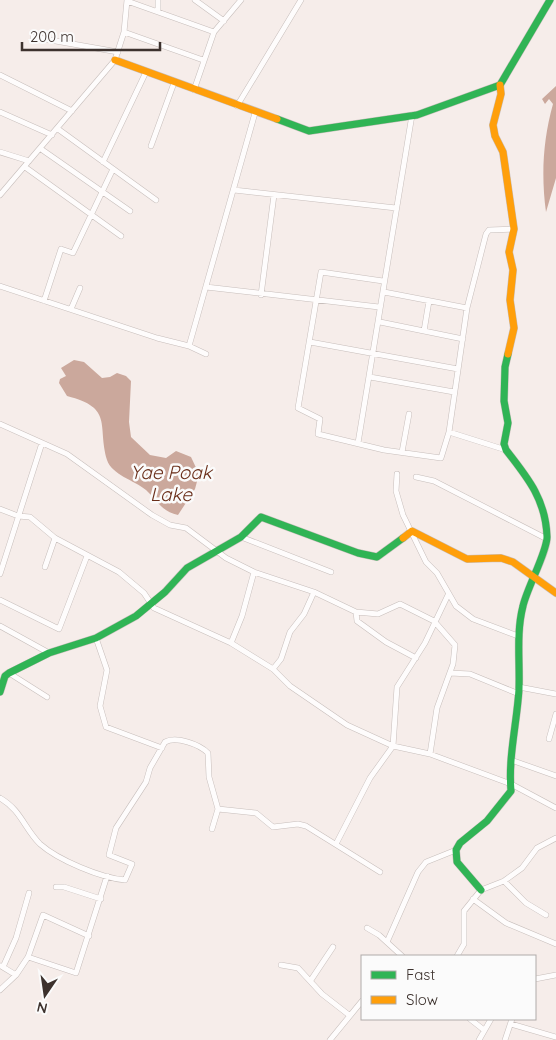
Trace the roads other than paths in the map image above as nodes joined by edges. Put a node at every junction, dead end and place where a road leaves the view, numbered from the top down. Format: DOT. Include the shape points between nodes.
graph roads {
  1 [pos="127,0"];
  2 [pos="158,0"];
  3 [pos="195,0"];
  4 [pos="241,0"];
  5 [pos="301,0"];
  6 [pos="550,0"];
  7 [pos="158,12"];
  8 [pos="224,20"];
  9 [pos="124,32"];
  10 [pos="214,32"];
  11 [pos="33,37"];
  12 [pos="118,52"];
  13 [pos="115,60"];
  14 [pos="203,60"];
  15 [pos="146,72"];
  16 [pos="0,75"];
  17 [pos="174,83"];
  18 [pos="500,84"];
  19 [pos="194,90"];
  20 [pos="237,106"];
  21 [pos="72,111"];
  22 [pos="0,112"];
  23 [pos="255,113"];
  24 [pos="412,115"];
  25 [pos="58,129"];
  26 [pos="52,135"];
  27 [pos="151,146"];
  28 [pos="41,149"];
  29 [pos="0,152"];
  30 [pos="30,162"];
  31 [pos="103,162"];
  32 [pos="25,167"];
  33 [pos="113,169"];
  34 [pos="234,190"];
  35 [pos="102,191"];
  36 [pos="0,195"];
  37 [pos="274,195"];
  38 [pos="156,200"];
  39 [pos="396,208"];
  40 [pos="130,211"];
  41 [pos="91,214"];
  42 [pos="514,229"];
  43 [pos="121,236"];
  44 [pos="383,281"];
  45 [pos="0,286"];
  46 [pos="206,287"];
  47 [pos="80,288"];
  48 [pos="384,292"];
  49 [pos="261,295"];
  50 [pos="316,300"];
  51 [pos="44,301"];
  52 [pos="429,301"];
  53 [pos="379,307"];
  54 [pos="467,308"];
  55 [pos="71,309"];
  56 [pos="380,322"];
  57 [pos="424,331"];
  58 [pos="463,339"];
  59 [pos="310,342"];
  60 [pos="189,346"];
  61 [pos="374,353"];
  62 [pos="206,354"];
  63 [pos="458,369"];
  64 [pos="370,376"];
  65 [pos="454,392"];
  66 [pos="409,414"];
  67 [pos="0,424"];
  68 [pos="449,432"];
  69 [pos="358,442"];
  70 [pos="42,443"];
  71 [pos="506,450"];
  72 [pos="402,452"];
  73 [pos="397,474"];
  74 [pos="416,477"];
  75 [pos="0,509"];
  76 [pos="18,516"];
  77 [pos="412,531"];
  78 [pos="241,537"];
  79 [pos="55,538"];
  80 [pos="547,538"];
  81 [pos="218,550"];
  82 [pos="87,556"];
  83 [pos="1,566"];
  84 [pos="45,567"];
  85 [pos="254,572"];
  86 [pos="331,572"];
  87 [pos="0,574"];
  88 [pos="532,577"];
  89 [pos="314,592"];
  90 [pos="556,593"];
  91 [pos="448,596"];
  92 [pos="0,601"];
  93 [pos="151,603"];
  94 [pos="356,612"];
  95 [pos="434,622"];
  96 [pos="0,626"];
  97 [pos="518,636"];
  98 [pos="96,638"];
  99 [pos="231,643"];
  100 [pos="49,653"];
  101 [pos="416,658"];
  102 [pos="273,669"];
  103 [pos="450,673"];
  104 [pos="5,674"];
  105 [pos="519,690"];
  106 [pos="0,692"];
  107 [pos="556,693"];
  108 [pos="47,696"];
  109 [pos="556,714"];
  110 [pos="548,739"];
  111 [pos="393,746"];
  112 [pos="162,748"];
  113 [pos="430,754"];
  114 [pos="511,760"];
  115 [pos="556,776"];
  116 [pos="511,784"];
  117 [pos="0,798"];
  118 [pos="218,808"];
  119 [pos="556,808"];
  120 [pos="212,829"];
  121 [pos="556,838"];
  122 [pos="336,844"];
  123 [pos="456,850"];
  124 [pos="380,872"];
  125 [pos="107,876"];
  126 [pos="504,881"];
  127 [pos="56,886"];
  128 [pos="480,890"];
  129 [pos="29,893"];
  130 [pos="101,899"];
  131 [pos="473,899"];
  132 [pos="546,916"];
  133 [pos="367,928"];
  134 [pos="89,936"];
  135 [pos="387,942"];
  136 [pos="556,944"];
  137 [pos="333,947"];
  138 [pos="401,955"];
  139 [pos="458,955"];
  140 [pos="28,957"];
  141 [pos="281,965"];
  142 [pos="1,966"];
  143 [pos="16,975"];
  144 [pos="556,975"];
  145 [pos="536,979"];
  146 [pos="311,980"];
  147 [pos="0,990"];
  148 [pos="361,1002"];
  149 [pos="349,1015"];
  150 [pos="471,1020"];
  151 [pos="491,1020"];
  152 [pos="511,1022"];
  153 [pos="484,1030"];
  154 [pos="556,1037"];
  155 [pos="330,1040"];
  156 [pos="479,1040"];
  157 [pos="505,1040"];
  1 -- 7 [label="street"];
  1 -- 9 [label="street"];
  2 -- 7 [label="street"];
  3 -- 8 [label="street"];
  4 -- 8 [label="street"];
  5 -- 20 [label="street"];
  6 -- 18 [label="street"];
  7 -- 10 [label="street"];
  8 -- 10 [label="street"];
  9 -- 12 [label="street"];
  9 -- 14 [label="street"];
  10 -- 14 [label="street"];
  11 -- 12 [label="street"];
  12 -- 13 [label="street"];
  13 -- 15 [label="street"];
  13 -- 21 [label="street"];
  14 -- 19 [label="street"];
  15 -- 17 [label="street"];
  15 -- 31 [label="street"];
  16 -- 21 [label="street"];
  17 -- 19 [label="street"];
  17 -- 27 [label="street"];
  18 -- 24 [label="street"];
  18 -- 42 [label="street" via="501,94 493,125 503,152"];
  19 -- 20 [label="street"];
  20 -- 23 [label="street"];
  21 -- 25 [label="street"];
  22 -- 26 [label="street"];
  23 -- 24 [label="street" via="309,131"];
  23 -- 34 [label="street"];
  24 -- 39 [label="street"];
  25 -- 26 [label="street"];
  25 -- 31 [label="street"];
  26 -- 28 [label="street"];
  28 -- 30 [label="street"];
  28 -- 35 [label="street"];
  29 -- 30 [label="street"];
  30 -- 32 [label="street"];
  31 -- 33 [label="street"];
  32 -- 36 [label="street"];
  32 -- 41 [label="street"];
  33 -- 35 [label="street"];
  33 -- 38 [label="street"];
  34 -- 37 [label="street"];
  34 -- 46 [label="street"];
  35 -- 40 [label="street"];
  35 -- 41 [label="street"];
  37 -- 39 [label="street"];
  37 -- 49 [label="street"];
  39 -- 44 [label="street"];
  41 -- 43 [label="street"];
  41 -- 51 [label="street" via="73,253 61,249"];
  42 -- 54 [label="street" via="489,230 486,234"];
  42 -- 71 [label="street" via="509,252 514,328 505,367"];
  44 -- 48 [label="street"];
  44 -- 50 [label="street" via="323,272 319,277"];
  45 -- 51 [label="street"];
  46 -- 49 [label="street"];
  46 -- 60 [label="street"];
  47 -- 55 [label="street"];
  48 -- 52 [label="street"];
  48 -- 53 [label="street"];
  49 -- 50 [label="street"];
  50 -- 53 [label="street"];
  50 -- 59 [label="street"];
  51 -- 55 [label="street"];
  52 -- 54 [label="street"];
  52 -- 57 [label="street"];
  53 -- 56 [label="street"];
  54 -- 58 [label="street"];
  55 -- 60 [label="street"];
  56 -- 57 [label="street"];
  56 -- 61 [label="street"];
  57 -- 58 [label="street"];
  58 -- 63 [label="street"];
  59 -- 61 [label="street"];
  59 -- 69 [label="street" via="298,408 320,419 318,434"];
  60 -- 62 [label="street"];
  61 -- 63 [label="street"];
  61 -- 64 [label="street"];
  63 -- 65 [label="street"];
  64 -- 65 [label="street"];
  64 -- 69 [label="street"];
  65 -- 68 [label="street"];
  66 -- 72 [label="street"];
  67 -- 70 [label="street"];
  68 -- 71 [label="street"];
  68 -- 72 [label="street" via="440,458"];
  69 -- 72 [label="street"];
  70 -- 76 [label="street"];
  70 -- 81 [label="street" via="67,454 152,515 170,525 186,528"];
  71 -- 80 [label="street" via="534,486 541,502"];
  73 -- 77 [label="street" via="396,491"];
  74 -- 80 [label="street" via="434,481"];
  75 -- 76 [label="street"];
  76 -- 79 [label="street" via="30,517"];
  76 -- 83 [label="street"];
  77 -- 78 [label="street" via="377,557 358,553 263,517"];
  77 -- 88 [label="street" via="467,559 506,559"];
  77 -- 91 [label="street" via="426,562 438,573"];
  78 -- 81 [label="street"];
  78 -- 86 [label="street"];
  79 -- 82 [label="street"];
  79 -- 84 [label="street"];
  80 -- 88 [label="street"];
  81 -- 85 [label="street" via="226,558"];
  81 -- 93 [label="street" via="187,568"];
  82 -- 92 [label="street" via="59,629"];
  82 -- 93 [label="street" via="119,572"];
  83 -- 87 [label="street"];
  85 -- 89 [label="street"];
  85 -- 99 [label="street"];
  88 -- 90 [label="street"];
  88 -- 97 [label="street"];
  89 -- 94 [label="street"];
  89 -- 102 [label="street"];
  91 -- 95 [label="street"];
  91 -- 97 [label="street" via="465,615"];
  93 -- 98 [label="street" via="136,616"];
  93 -- 99 [label="street" via="154,608"];
  94 -- 95 [label="street" via="378,614 400,604"];
  94 -- 101 [label="street" via="357,622"];
  95 -- 101 [label="street"];
  95 -- 103 [label="street" via="455,645 456,654"];
  96 -- 100 [label="street"];
  97 -- 105 [label="street"];
  98 -- 100 [label="street"];
  98 -- 112 [label="street" via="107,670 100,706 106,727"];
  99 -- 102 [label="street"];
  100 -- 104 [label="street"];
  101 -- 111 [label="street" via="397,687"];
  102 -- 111 [label="street" via="290,686 347,725"];
  103 -- 105 [label="street" via="470,674"];
  103 -- 113 [label="street" via="438,708"];
  104 -- 106 [label="street"];
  104 -- 108 [label="street"];
  105 -- 107 [label="street"];
  105 -- 114 [label="street"];
  109 -- 110 [label="street"];
  111 -- 113 [label="street"];
  111 -- 122 [label="street" via="370,778"];
  112 -- 118 [label="street" via="165,742 174,739 205,750"];
  112 -- 125 [label="street" via="146,782 116,828 109,854 132,864 130,872 125,880"];
  113 -- 116 [label="street"];
  114 -- 115 [label="street"];
  114 -- 116 [label="street"];
  116 -- 119 [label="street"];
  116 -- 123 [label="street" via="506,800"];
  117 -- 125 [label="street" via="12,805 40,844 71,864"];
  118 -- 120 [label="street"];
  118 -- 122 [label="street" via="256,813 273,827 306,826"];
  121 -- 126 [label="street" via="538,848 522,868"];
  122 -- 124 [label="street"];
  123 -- 128 [label="street" via="458,862"];
  123 -- 135 [label="street" via="426,862 418,872"];
  125 -- 130 [label="street"];
  126 -- 128 [label="street"];
  126 -- 132 [label="street" via="526,903"];
  127 -- 130 [label="street"];
  128 -- 131 [label="street"];
  129 -- 142 [label="street" via="16,938"];
  130 -- 134 [label="street"];
  131 -- 136 [label="street" via="506,923"];
  131 -- 139 [label="street" via="464,912 464,944"];
  133 -- 135 [label="street"];
  134 -- 140 [label="street" via="76,973"];
  134 -- 140 [label="street" via="43,915"];
  135 -- 138 [label="street"];
  137 -- 146 [label="street"];
  140 -- 143 [label="street"];
  141 -- 146 [label="street" via="298,968"];
  142 -- 143 [label="street"];
  143 -- 147 [label="street"];
  144 -- 145 [label="street"];
  146 -- 149 [label="street" via="322,994"];
  148 -- 149 [label="street"];
  149 -- 155 [label="street"];
  150 -- 153 [label="street"];
  151 -- 153 [label="street"];
  152 -- 154 [label="street"];
  152 -- 157 [label="street"];
  153 -- 156 [label="street"];
}
